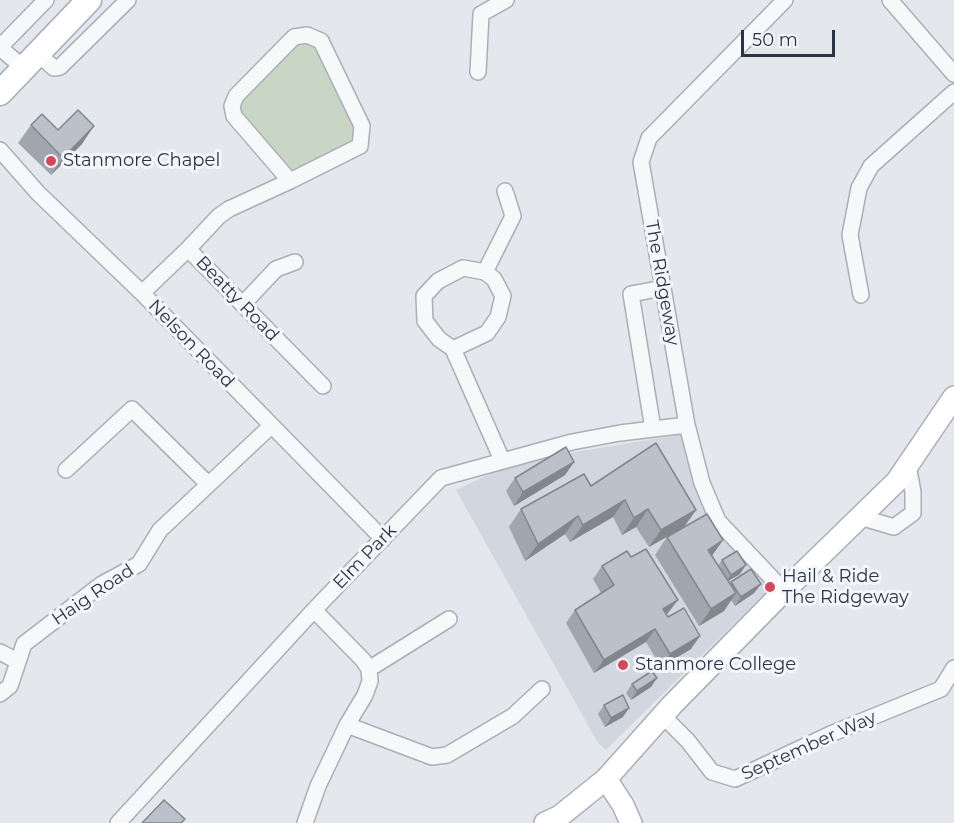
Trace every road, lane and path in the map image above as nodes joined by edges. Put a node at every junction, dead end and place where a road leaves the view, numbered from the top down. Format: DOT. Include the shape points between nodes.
graph roads {
  1 [pos="46,0"];
  2 [pos="89,0"];
  3 [pos="128,0"];
  4 [pos="506,0"];
  5 [pos="785,0"];
  6 [pos="890,0"];
  7 [pos="478,7"];
  8 [pos="0,47"];
  9 [pos="31,61"];
  10 [pos="478,72"];
  11 [pos="954,74"];
  12 [pos="954,92"];
  13 [pos="0,93"];
  14 [pos="0,150"];
  15 [pos="290,181"];
  16 [pos="505,191"];
  17 [pos="188,249"];
  18 [pos="295,262"];
  19 [pos="485,273"];
  20 [pos="663,288"];
  21 [pos="142,293"];
  22 [pos="861,295"];
  23 [pos="243,304"];
  24 [pos="453,349"];
  25 [pos="322,386"];
  26 [pos="954,397"];
  27 [pos="687,425"];
  28 [pos="271,426"];
  29 [pos="653,429"];
  30 [pos="502,460"];
  31 [pos="909,465"];
  32 [pos="66,471"];
  33 [pos="208,484"];
  34 [pos="860,518"];
  35 [pos="383,539"];
  36 [pos="784,591"];
  37 [pos="314,610"];
  38 [pos="449,619"];
  39 [pos="0,652"];
  40 [pos="17,661"];
  41 [pos="954,668"];
  42 [pos="369,669"];
  43 [pos="542,689"];
  44 [pos="0,694"];
  45 [pos="663,716"];
  46 [pos="347,725"];
  47 [pos="606,779"];
  48 [pos="557,821"];
  49 [pos="118,823"];
  50 [pos="305,823"];
  51 [pos="631,823"];
  1 -- 8 [label="street"];
  2 -- 9 [label="main road"];
  3 -- 9 [label="street" via="60,67"];
  4 -- 7 [label="street"];
  5 -- 20 [label="street, The Ridgeway" via="649,138 641,162"];
  6 -- 11 [label="street"];
  7 -- 10 [label="street"];
  8 -- 9 [label="street"];
  9 -- 13 [label="main road"];
  12 -- 22 [label="street" via="871,166 859,188 850,235"];
  14 -- 21 [label="street, Nelson Road" via="38,193"];
  15 -- 15 [label="street, Beatty Road" via="360,146 362,126 352,105 321,41 307,35 294,37 236,96 232,106 234,116"];
  15 -- 17 [label="street, Beatty Road" via="224,213"];
  16 -- 19 [label="street" via="513,216"];
  17 -- 21 [label="street"];
  17 -- 23 [label="street, Beatty Road"];
  18 -- 23 [label="street" via="276,269"];
  19 -- 24 [label="street" via="494,279 503,296 498,316 487,333"];
  19 -- 24 [label="street" via="463,268 438,281 424,296 424,321"];
  20 -- 27 [label="street, The Ridgeway"];
  20 -- 29 [label="street" via="631,294"];
  21 -- 28 [label="street, Nelson Road"];
  23 -- 25 [label="street, Beatty Road"];
  24 -- 30 [label="street"];
  26 -- 31 [label="street"];
  27 -- 29 [label="street, Elm Park"];
  27 -- 36 [label="street, The Ridgeway" via="702,483 718,521"];
  28 -- 33 [label="street, Haig Road"];
  28 -- 35 [label="street, Nelson Road"];
  29 -- 30 [label="street, Elm Park" via="573,442"];
  30 -- 35 [label="street, Elm Park" via="441,478"];
  31 -- 34 [label="street"];
  31 -- 34 [label="street" via="913,513 894,527"];
  32 -- 33 [label="street" via="132,409"];
  33 -- 40 [label="street, Haig Road" via="160,530 139,564 102,584 24,644"];
  34 -- 36 [label="street"];
  35 -- 37 [label="street, Elm Park"];
  36 -- 45 [label="street"];
  37 -- 42 [label="street"];
  37 -- 49 [label="street, Elm Park"];
  38 -- 42 [label="street"];
  39 -- 40 [label="street"];
  40 -- 44 [label="street, Haig Road" via="10,686"];
  41 -- 45 [label="street, September Way" via="941,689 735,779 712,772"];
  42 -- 46 [label="street" via="365,695"];
  43 -- 46 [label="street" via="513,716 447,754 432,756"];
  45 -- 47 [label="street"];
  46 -- 50 [label="street"];
  47 -- 48 [label="street"];
  47 -- 51 [label="street"];
}
